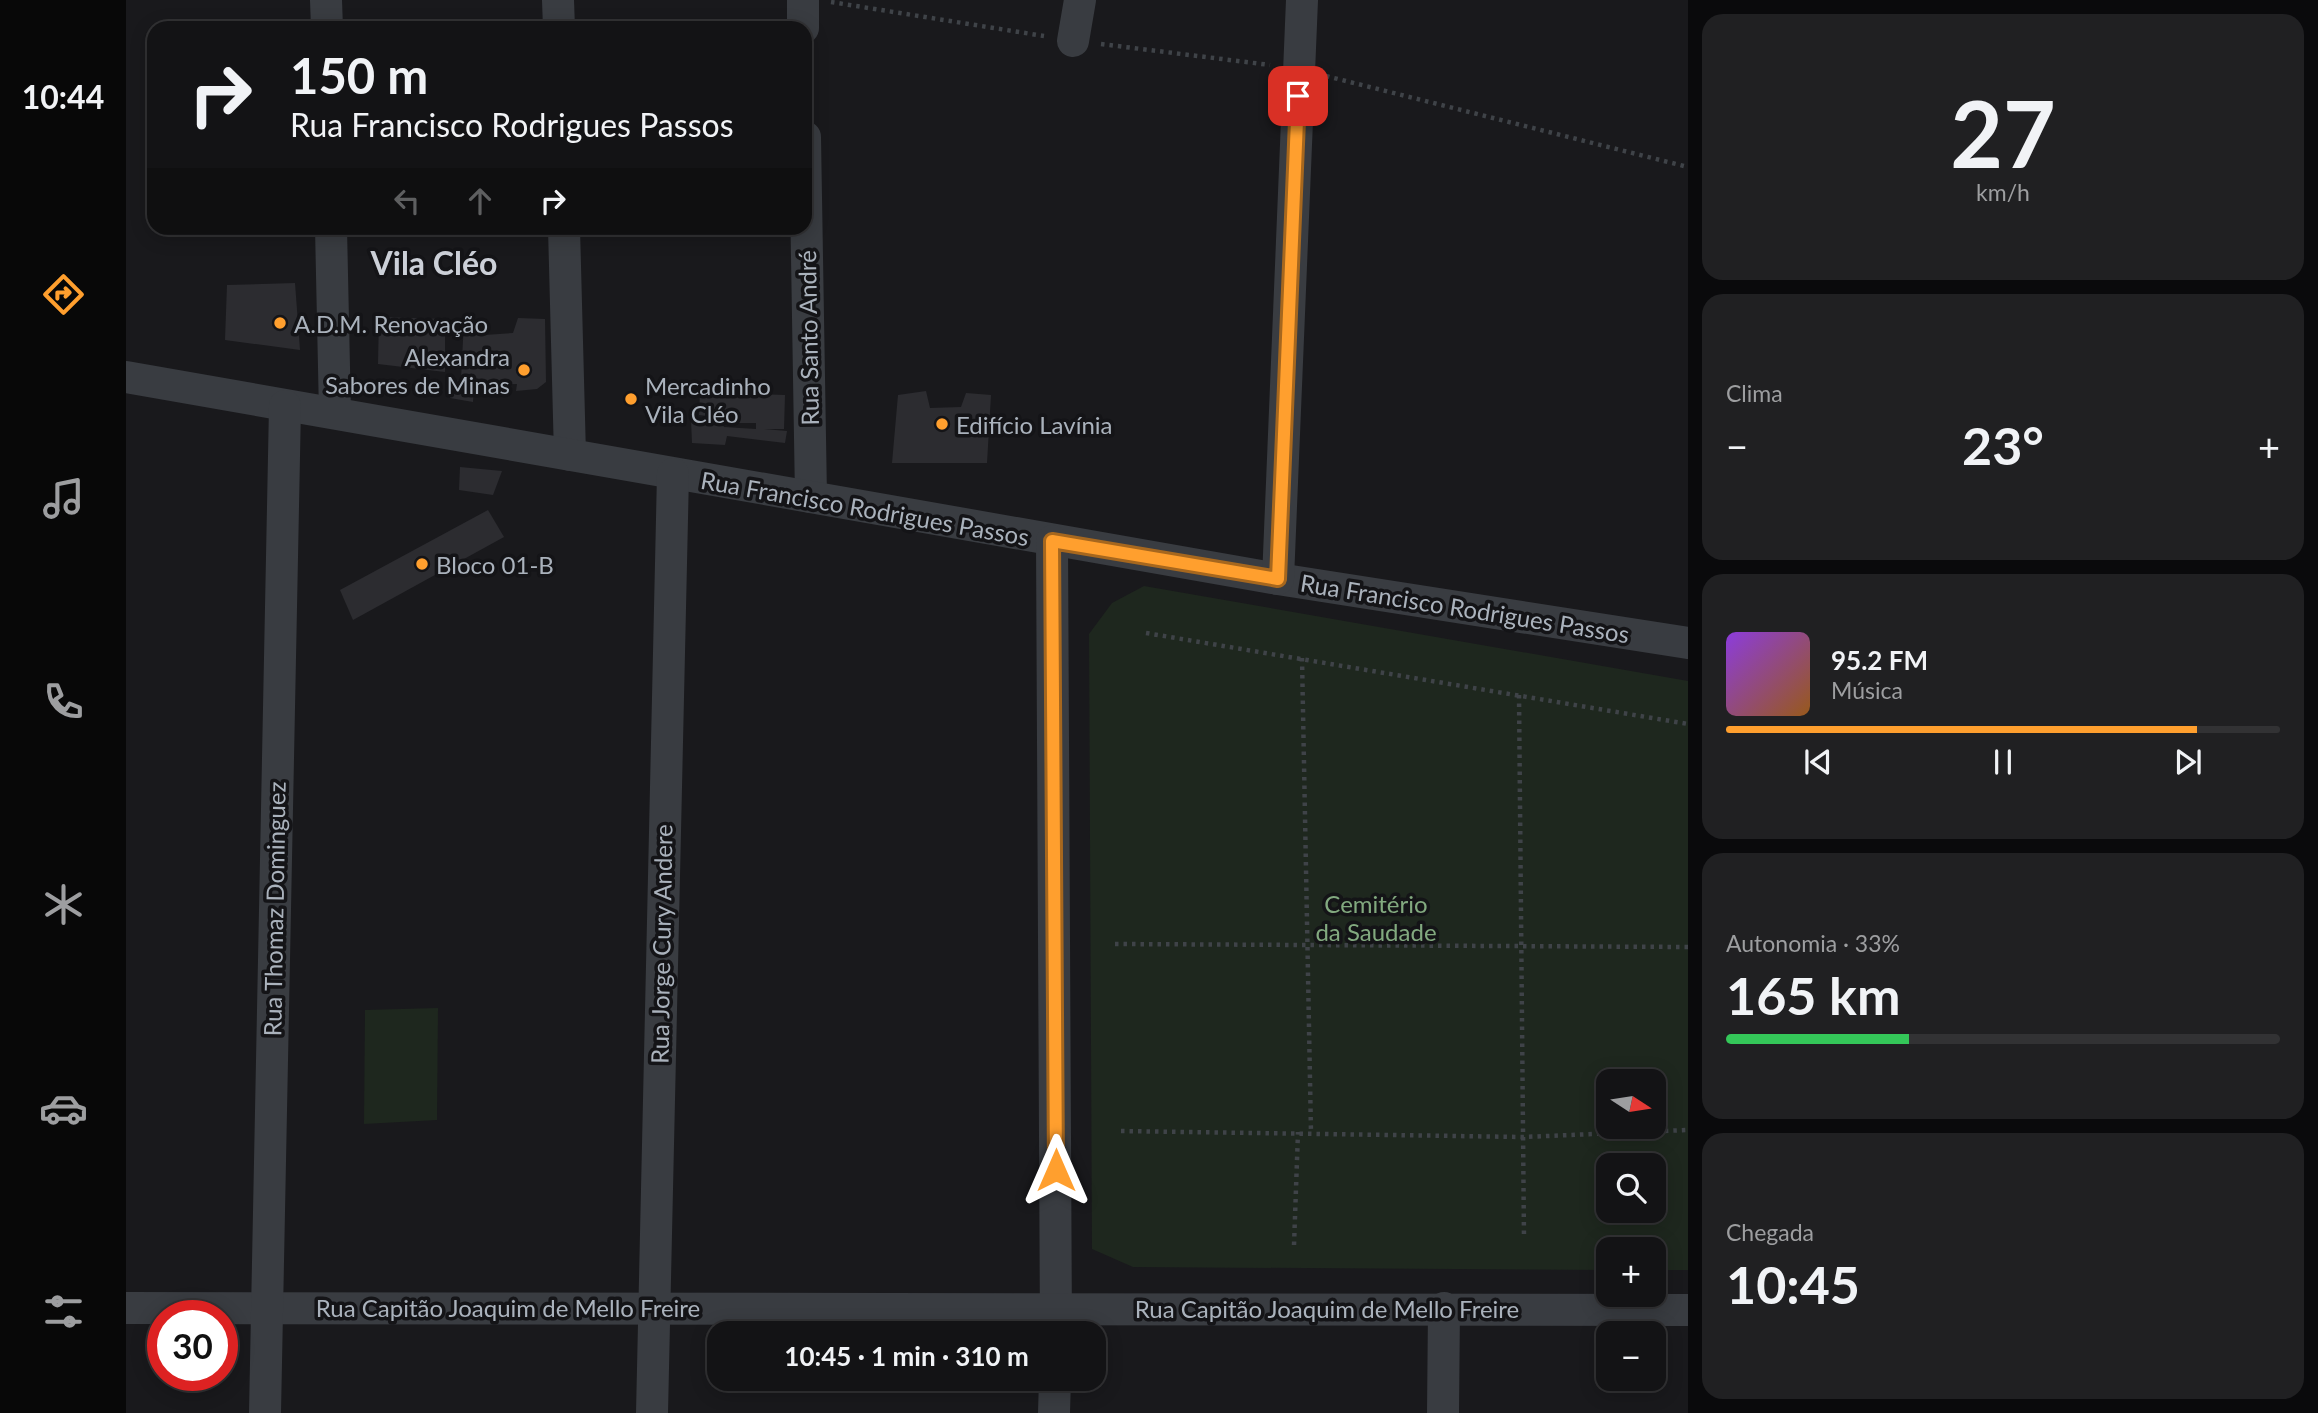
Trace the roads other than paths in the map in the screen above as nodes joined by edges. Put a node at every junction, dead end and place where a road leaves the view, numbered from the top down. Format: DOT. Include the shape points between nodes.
graph roads {
  1 [pos="326,0"];
  2 [pos="558,0"];
  3 [pos="803,0"];
  4 [pos="1080,0"];
  5 [pos="1302,0"];
  6 [pos="327,21"];
  7 [pos="559,21"];
  8 [pos="803,21"];
  9 [pos="1073,41"];
  10 [pos="331,235"];
  11 [pos="564,235"];
  12 [pos="807,235"];
  13 [pos="126,377"];
  14 [pos="285,405"];
  15 [pos="335,413"];
  16 [pos="570,455"];
  17 [pos="673,474"];
  18 [pos="811,497"];
  19 [pos="1052,541"];
  20 [pos="1278,579"];
  21 [pos="1688,643"];
  22 [pos="653,1306"];
  23 [pos="266,1307"];
  24 [pos="126,1308"];
  25 [pos="1444,1308"];
  26 [pos="1688,1310"];
  27 [pos="1056,1320"];
  28 [pos="1055,1391"];
  29 [pos="265,1413"];
  30 [pos="652,1413"];
  31 [pos="1054,1413"];
  32 [pos="1443,1413"];
  1 -- 6 [label="street"];
  2 -- 7 [label="street"];
  3 -- 8 [label="street"];
  4 -- 9 [label="street"];
  5 -- 20 [label="street"];
  10 -- 15 [label="street"];
  11 -- 16 [label="street"];
  12 -- 18 [label="street, Rua Santo André"];
  13 -- 14 [label="street, Rua Francisco Rodrigues Passos"];
  14 -- 15 [label="street, Rua Francisco Rodrigues Passos"];
  14 -- 23 [label="street, Rua Thomaz Dominguez"];
  15 -- 16 [label="street, Rua Francisco Rodrigues Passos"];
  16 -- 17 [label="street, Rua Francisco Rodrigues Passos"];
  17 -- 18 [label="street, Rua Francisco Rodrigues Passos"];
  17 -- 22 [label="street, Rua Jorge Cury Andere"];
  18 -- 19 [label="street, Rua Francisco Rodrigues Passos"];
  19 -- 20 [label="street, Rua Francisco Rodrigues Passos"];
  19 -- 27 [label="street"];
  20 -- 21 [label="street, Rua Francisco Rodrigues Passos"];
  22 -- 23 [label="street, Rua Capitão Joaquim de Mello Freire"];
  22 -- 27 [label="street, Rua Capitão Joaquim de Mello Freire"];
  22 -- 30 [label="street, Rua Jorge Cury Andere"];
  23 -- 24 [label="street, Rua Capitão Joaquim de Mello Freire"];
  23 -- 29 [label="street, Rua Thomaz Dominguez"];
  25 -- 26 [label="street, Rua Capitão Joaquim de Mello Freire"];
  25 -- 27 [label="street, Rua Capitão Joaquim de Mello Freire"];
  25 -- 32 [label="street"];
  28 -- 31 [label="street"];
}
